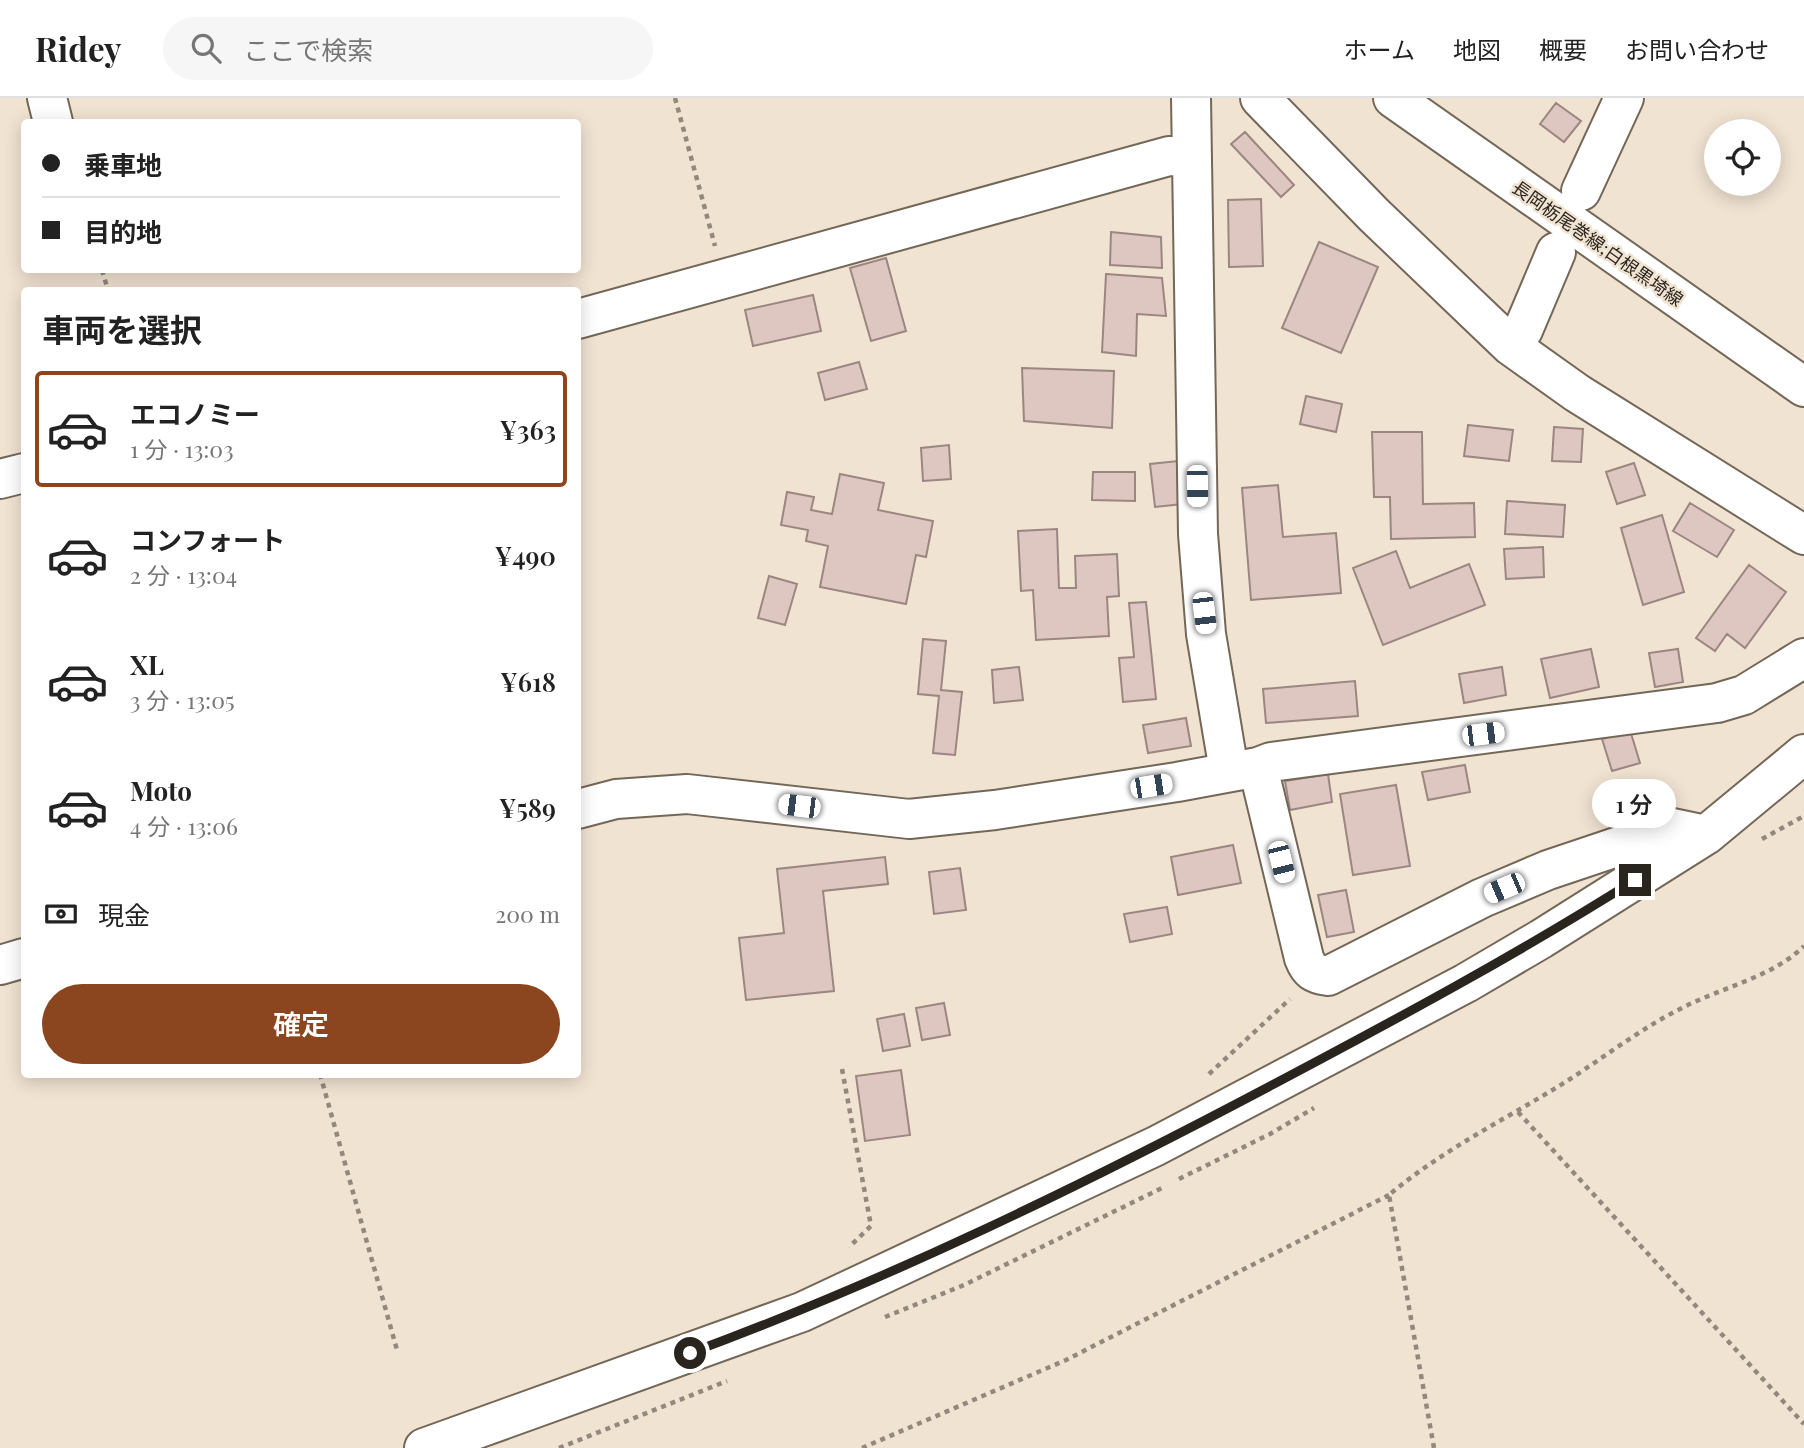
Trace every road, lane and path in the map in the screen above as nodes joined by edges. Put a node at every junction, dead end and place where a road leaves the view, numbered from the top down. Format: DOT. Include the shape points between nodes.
graph roads {
  1 [pos="47,98"];
  2 [pos="675,98"];
  3 [pos="1191,98"];
  4 [pos="1260,98"];
  5 [pos="1393,98"];
  6 [pos="1624,98"];
  7 [pos="52,119"];
  8 [pos="1191,157"];
  9 [pos="1581,191"];
  10 [pos="1556,252"];
  11 [pos="724,278"];
  12 [pos="581,318"];
  13 [pos="1511,346"];
  14 [pos="1804,387"];
  15 [pos="21,474"];
  16 [pos="0,479"];
  17 [pos="1804,535"];
  18 [pos="1804,658"];
  19 [pos="1804,754"];
  20 [pos="1243,769"];
  21 [pos="581,808"];
  22 [pos="1706,835"];
  23 [pos="1804,946"];
  24 [pos="21,959"];
  25 [pos="0,965"];
  26 [pos="1316,975"];
  27 [pos="842,1069"];
  28 [pos="1206,1077"];
  29 [pos="321,1078"];
  30 [pos="1518,1112"];
  31 [pos="1389,1195"];
  32 [pos="842,1253"];
  33 [pos="397,1350"];
  34 [pos="1804,1424"];
  35 [pos="424,1448"];
  36 [pos="862,1448"];
  37 [pos="1434,1448"];
  1 -- 7 [label="street"];
  2 -- 11 [label="path"];
  3 -- 8 [label="street"];
  4 -- 13 [label="street"];
  5 -- 14 [label="street, 長岡栃尾巻線;白根黒埼線"];
  6 -- 9 [label="street"];
  8 -- 11 [label="street" via="1169,156"];
  8 -- 20 [label="street" via="1201,592"];
  10 -- 13 [label="street" via="1523,330"];
  11 -- 12 [label="street"];
  13 -- 17 [label="street" via="1577,393"];
  15 -- 16 [label="street"];
  18 -- 20 [label="street" via="1744,695 1717,703"];
  19 -- 22 [label="street"];
  20 -- 21 [label="street" via="995,810 909,819 687,794 616,799"];
  20 -- 26 [label="street" via="1304,958"];
  22 -- 26 [label="street" via="1673,828 1609,847 1482,898 1328,976"];
  22 -- 35 [label="street" via="1466,983 1156,1146 802,1312"];
  23 -- 30 [label="path" via="1744,981 1684,1006"];
  24 -- 25 [label="street"];
  26 -- 28 [label="path"];
  27 -- 32 [label="path" via="872,1226"];
  29 -- 33 [label="path"];
  30 -- 31 [label="path" via="1419,1169"];
  30 -- 34 [label="path"];
  31 -- 36 [label="path" via="1066,1360"];
  31 -- 37 [label="path"];
}
